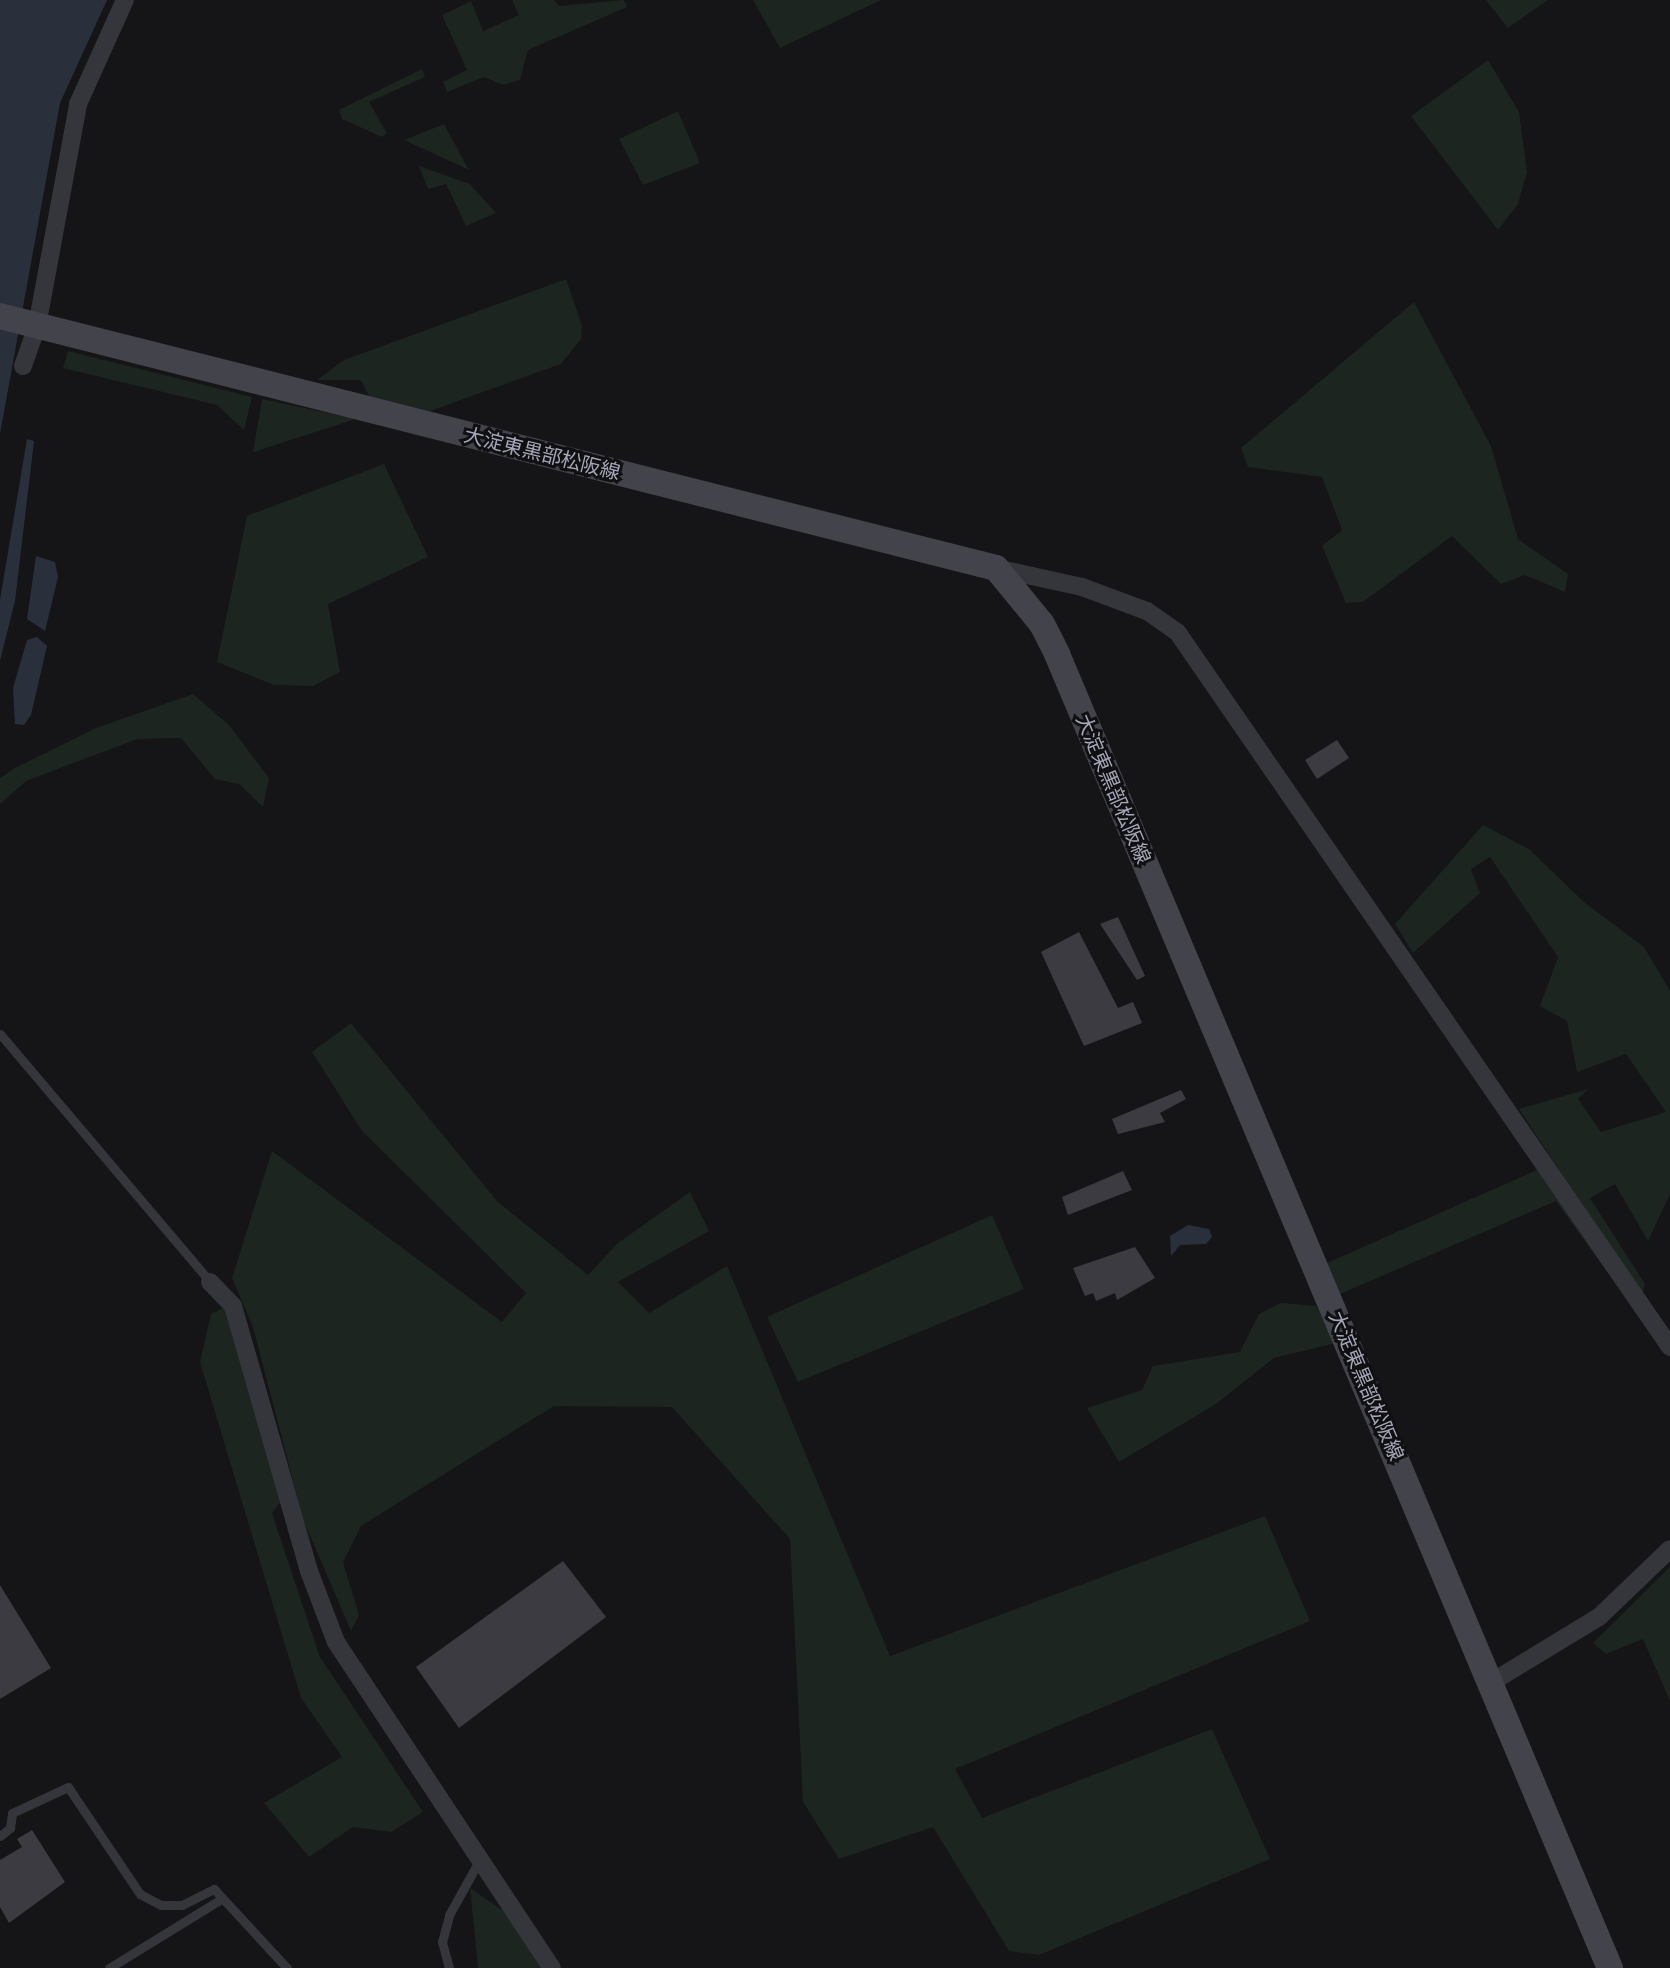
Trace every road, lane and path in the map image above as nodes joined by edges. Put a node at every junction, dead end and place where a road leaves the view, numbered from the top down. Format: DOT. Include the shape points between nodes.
graph roads {
  1 [pos="125,0"];
  2 [pos="0,316"];
  3 [pos="33,325"];
  4 [pos="23,366"];
  5 [pos="996,568"];
  6 [pos="0,1034"];
  7 [pos="210,1282"];
  8 [pos="1670,1347"];
  9 [pos="1670,1549"];
  10 [pos="1492,1682"];
  11 [pos="0,1836"];
  12 [pos="480,1859"];
  13 [pos="221,1899"];
  14 [pos="109,1968"];
  15 [pos="287,1968"];
  16 [pos="449,1968"];
  17 [pos="552,1968"];
  18 [pos="1610,1968"];
  1 -- 3 [label="street" via="78,104"];
  2 -- 3 [label="main road, 大淀東黒部松阪線"];
  3 -- 4 [label="street"];
  3 -- 5 [label="main road, 大淀東黒部松阪線"];
  5 -- 8 [label="street" via="1082,587 1147,611 1178,633"];
  5 -- 10 [label="main road, 大淀東黒部松阪線" via="1042,624 1057,654"];
  6 -- 7 [label="lane"];
  7 -- 12 [label="street" via="233,1306 309,1571 336,1642"];
  9 -- 10 [label="street" via="1599,1617"];
  10 -- 18 [label="main road, 大淀東黒部松阪線"];
  11 -- 13 [label="lane" via="10,1828 12,1813 68,1787 140,1894 161,1905 182,1905 214,1889"];
  12 -- 16 [label="lane" via="449,1915 442,1942"];
  12 -- 17 [label="street"];
  13 -- 14 [label="lane"];
  13 -- 15 [label="lane"];
}
